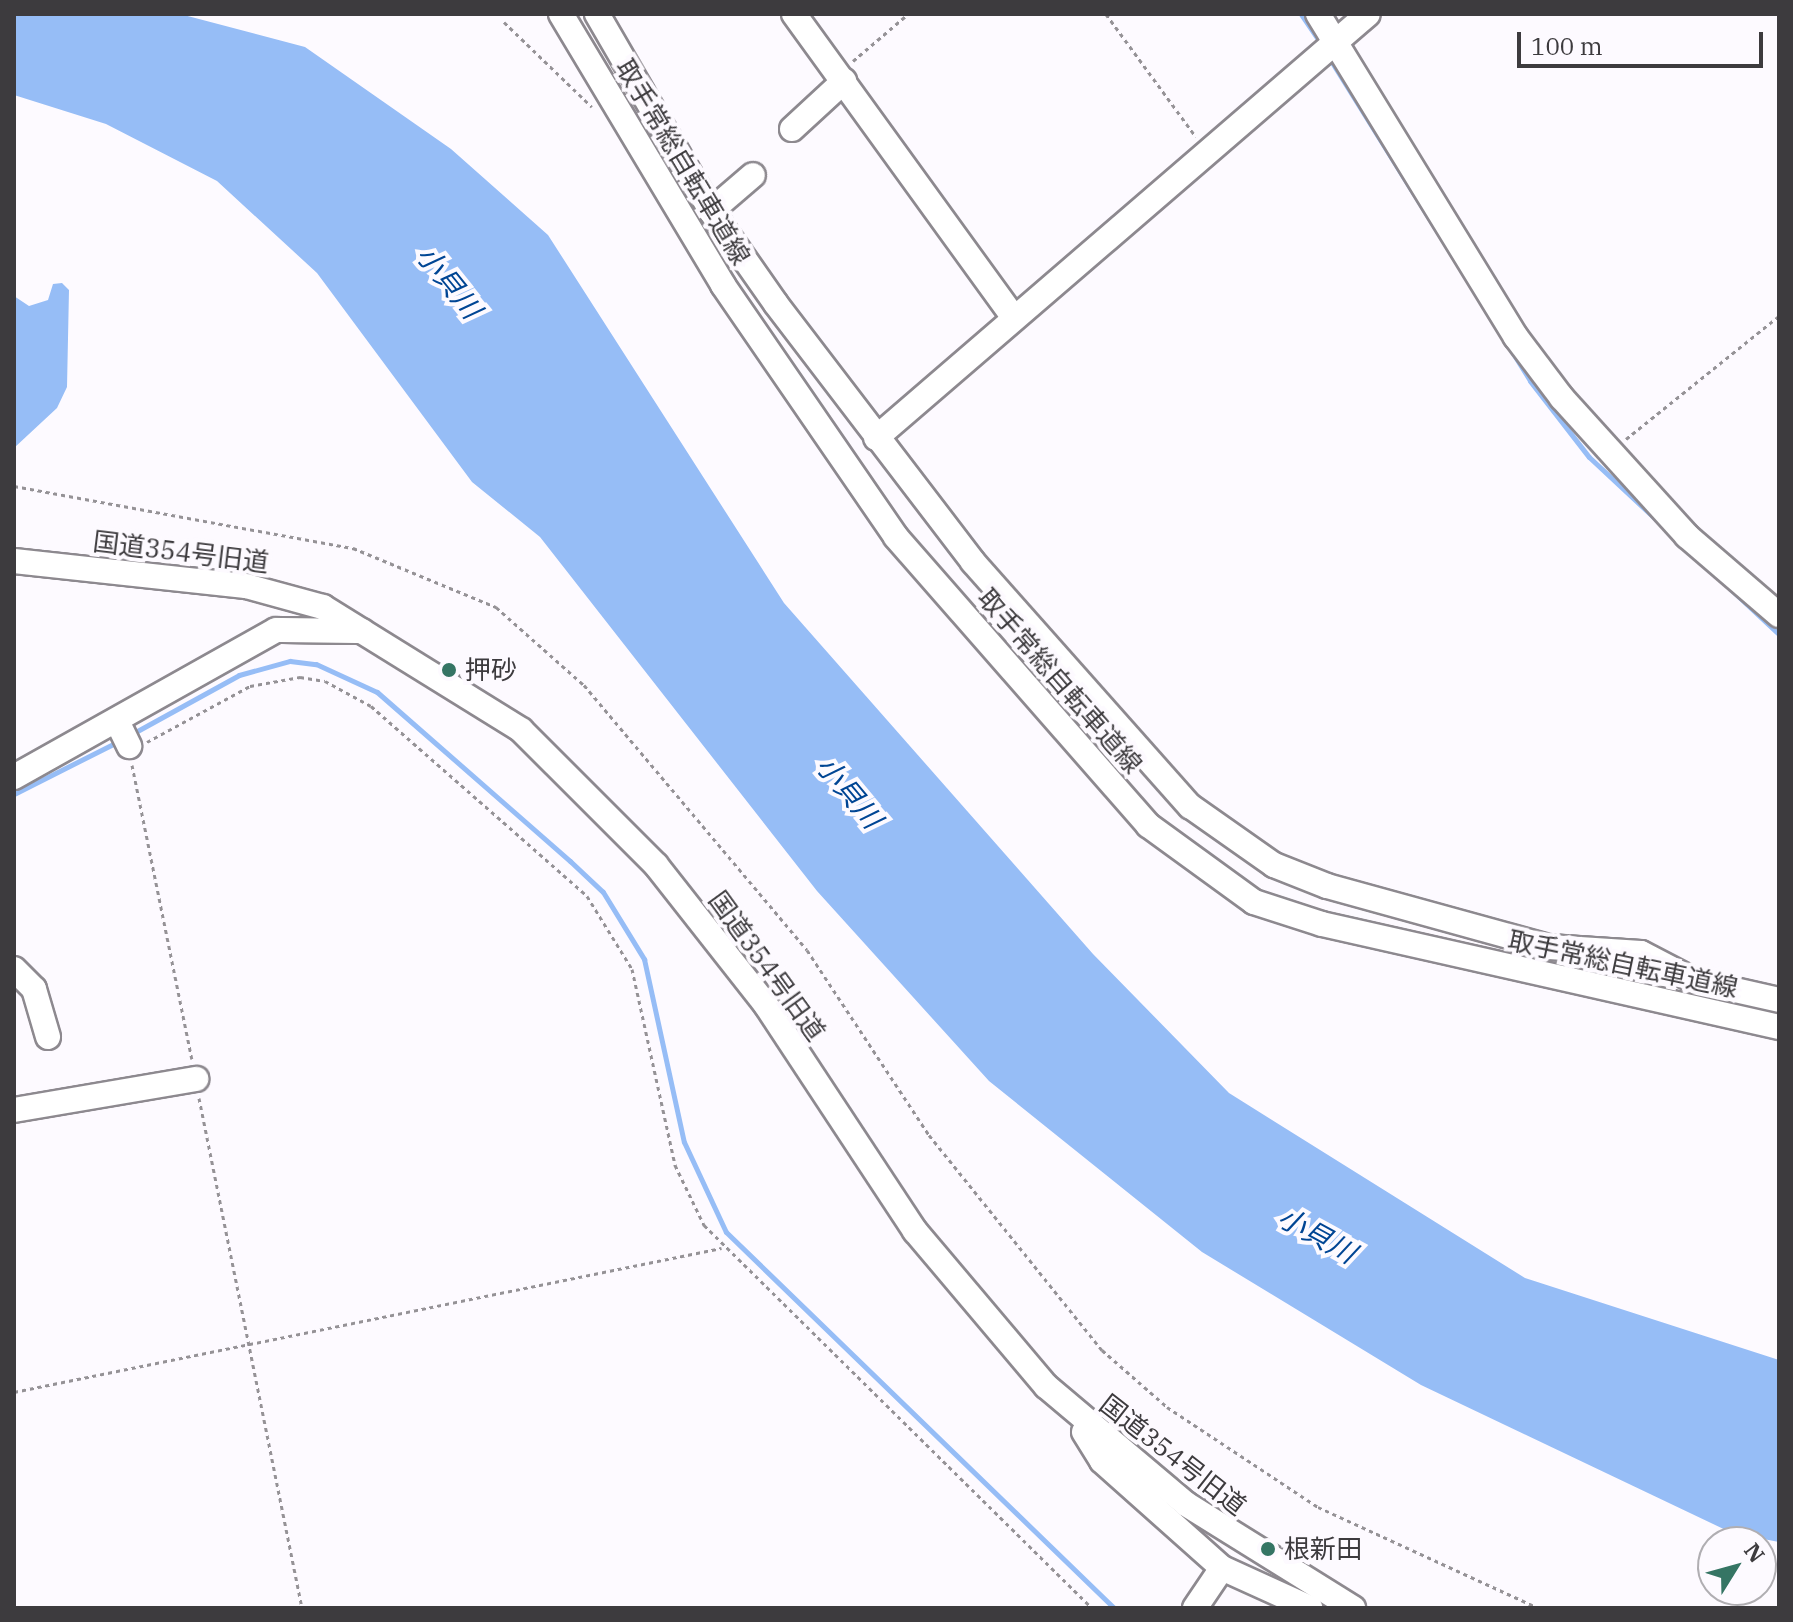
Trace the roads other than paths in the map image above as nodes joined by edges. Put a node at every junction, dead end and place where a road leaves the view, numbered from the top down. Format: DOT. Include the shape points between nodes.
graph roads {
  1 [pos="561,14"];
  2 [pos="597,14"];
  3 [pos="794,14"];
  4 [pos="1318,14"];
  5 [pos="1368,14"];
  6 [pos="1335,40"];
  7 [pos="841,78"];
  8 [pos="792,129"];
  9 [pos="753,175"];
  10 [pos="711,211"];
  11 [pos="1014,318"];
  12 [pos="876,438"];
  13 [pos="14,561"];
  14 [pos="1779,615"];
  15 [pos="367,629"];
  16 [pos="14,777"];
  17 [pos="14,969"];
  18 [pos="1779,1000"];
  19 [pos="1779,1027"];
  20 [pos="48,1037"];
  21 [pos="196,1079"];
  22 [pos="14,1110"];
  23 [pos="1082,1421"];
  24 [pos="1222,1568"];
  25 [pos="1195,1608"];
  26 [pos="1310,1608"];
  27 [pos="1353,1608"];
  1 -- 19 [label="street, 取手常総自転車道線" via="723,285 896,537 1148,825 1196,865 1254,902 1322,924"];
  2 -- 10 [label="street"];
  3 -- 7 [label="street"];
  4 -- 6 [label="street"];
  5 -- 6 [label="street"];
  6 -- 11 [label="street"];
  6 -- 14 [label="street" via="1516,337 1609,452 1687,536"];
  7 -- 8 [label="street"];
  7 -- 11 [label="street"];
  9 -- 10 [label="street"];
  10 -- 12 [label="street"];
  11 -- 12 [label="street"];
  12 -- 18 [label="street" via="973,562 1190,806 1274,865 1549,947 1641,953 1695,981"];
  13 -- 15 [label="street, 国道354号旧道" via="246,586 323,607"];
  15 -- 16 [label="street" via="350,636 300,625 276,630 124,737"];
  15 -- 23 [label="street, 国道354号旧道" via="521,730 609,812 766,1005 915,1231"];
  17 -- 20 [label="street" via="34,989"];
  21 -- 22 [label="street"];
  23 -- 24 [label="street" via="1085,1442 1102,1461"];
  23 -- 27 [label="street, 国道354号旧道" via="1186,1504"];
  24 -- 25 [label="street"];
  24 -- 26 [label="street"];
}
